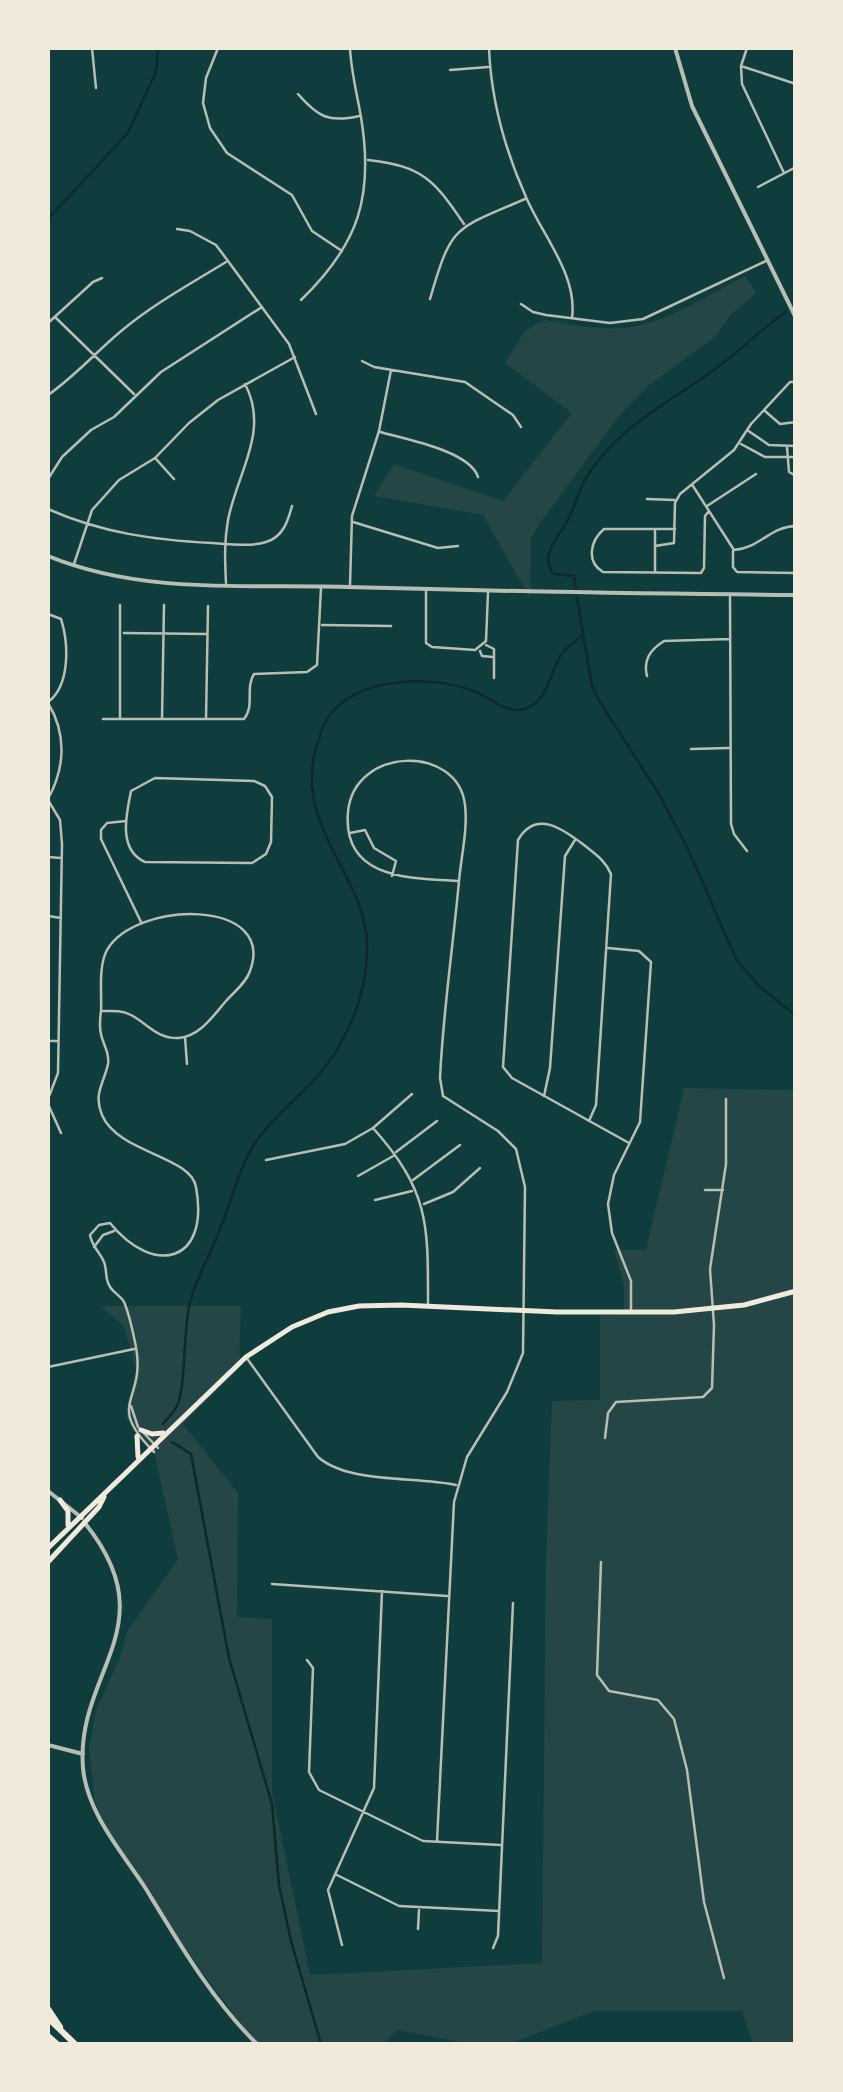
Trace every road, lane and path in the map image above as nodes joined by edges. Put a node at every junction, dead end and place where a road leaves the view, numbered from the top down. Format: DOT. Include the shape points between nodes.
graph roads {
  1 [pos="92,48"];
  2 [pos="218,48"];
  3 [pos="350,48"];
  4 [pos="489,48"];
  5 [pos="676,48"];
  6 [pos="748,48"];
  7 [pos="741,66"];
  8 [pos="490,67"];
  9 [pos="450,70"];
  10 [pos="796,84"];
  11 [pos="96,88"];
  12 [pos="298,94"];
  13 [pos="360,115"];
  14 [pos="366,160"];
  15 [pos="796,167"];
  16 [pos="784,173"];
  17 [pos="758,187"];
  18 [pos="526,198"];
  19 [pos="464,225"];
  20 [pos="177,229"];
  21 [pos="343,252"];
  22 [pos="228,261"];
  23 [pos="768,261"];
  24 [pos="102,278"];
  25 [pos="301,300"];
  26 [pos="430,300"];
  27 [pos="521,304"];
  28 [pos="262,307"];
  29 [pos="54,316"];
  30 [pos="572,318"];
  31 [pos="796,318"];
  32 [pos="48,323"];
  33 [pos="96,355"];
  34 [pos="295,357"];
  35 [pos="362,361"];
  36 [pos="391,370"];
  37 [pos="796,382"];
  38 [pos="244,384"];
  39 [pos="48,395"];
  40 [pos="136,395"];
  41 [pos="764,410"];
  42 [pos="316,414"];
  43 [pos="796,422"];
  44 [pos="520,427"];
  45 [pos="747,430"];
  46 [pos="378,431"];
  47 [pos="739,442"];
  48 [pos="796,446"];
  49 [pos="788,447"];
  50 [pos="796,456"];
  51 [pos="787,457"];
  52 [pos="154,458"];
  53 [pos="756,474"];
  54 [pos="796,476"];
  55 [pos="478,477"];
  56 [pos="48,479"];
  57 [pos="174,479"];
  58 [pos="692,484"];
  59 [pos="647,499"];
  60 [pos="676,500"];
  61 [pos="292,506"];
  62 [pos="707,509"];
  63 [pos="48,510"];
  64 [pos="352,522"];
  65 [pos="86,526"];
  66 [pos="796,526"];
  67 [pos="654,529"];
  68 [pos="675,529"];
  69 [pos="224,544"];
  70 [pos="458,546"];
  71 [pos="654,546"];
  72 [pos="734,550"];
  73 [pos="48,556"];
  74 [pos="74,565"];
  75 [pos="655,572"];
  76 [pos="796,573"];
  77 [pos="226,585"];
  78 [pos="321,586"];
  79 [pos="350,587"];
  80 [pos="426,590"];
  81 [pos="488,592"];
  82 [pos="796,595"];
  83 [pos="730,596"];
  84 [pos="164,605"];
  85 [pos="120,606"];
  86 [pos="208,606"];
  87 [pos="48,614"];
  88 [pos="320,625"];
  89 [pos="391,626"];
  90 [pos="120,633"];
  91 [pos="164,634"];
  92 [pos="207,634"];
  93 [pos="730,639"];
  94 [pos="484,645"];
  95 [pos="480,648"];
  96 [pos="494,656"];
  97 [pos="647,676"];
  98 [pos="494,678"];
  99 [pos="48,702"];
  100 [pos="103,719"];
  101 [pos="120,719"];
  102 [pos="162,719"];
  103 [pos="206,720"];
  104 [pos="731,748"];
  105 [pos="690,749"];
  106 [pos="48,800"];
  107 [pos="126,822"];
  108 [pos="348,834"];
  109 [pos="576,839"];
  110 [pos="746,851"];
  111 [pos="48,857"];
  112 [pos="62,858"];
  113 [pos="392,877"];
  114 [pos="459,881"];
  115 [pos="48,916"];
  116 [pos="61,918"];
  117 [pos="141,924"];
  118 [pos="606,948"];
  119 [pos="101,1011"];
  120 [pos="185,1037"];
  121 [pos="48,1040"];
  122 [pos="58,1041"];
  123 [pos="187,1064"];
  124 [pos="412,1094"];
  125 [pos="544,1096"];
  126 [pos="726,1099"];
  127 [pos="48,1102"];
  128 [pos="437,1121"];
  129 [pos="588,1121"];
  130 [pos="374,1128"];
  131 [pos="61,1133"];
  132 [pos="629,1143"];
  133 [pos="460,1146"];
  134 [pos="396,1153"];
  135 [pos="266,1160"];
  136 [pos="480,1168"];
  137 [pos="358,1176"];
  138 [pos="413,1180"];
  139 [pos="416,1190"];
  140 [pos="705,1190"];
  141 [pos="723,1190"];
  142 [pos="375,1200"];
  143 [pos="421,1205"];
  144 [pos="115,1230"];
  145 [pos="94,1246"];
  146 [pos="796,1291"];
  147 [pos="428,1306"];
  148 [pos="712,1309"];
  149 [pos="525,1311"];
  150 [pos="631,1311"];
  151 [pos="136,1349"];
  152 [pos="246,1358"];
  153 [pos="48,1367"];
  154 [pos="166,1432"];
  155 [pos="139,1433"];
  156 [pos="605,1438"];
  157 [pos="154,1448"];
  158 [pos="137,1461"];
  159 [pos="458,1486"];
  160 [pos="108,1490"];
  161 [pos="48,1491"];
  162 [pos="60,1500"];
  163 [pos="83,1520"];
  164 [pos="68,1528"];
  165 [pos="48,1548"];
  166 [pos="48,1562"];
  167 [pos="601,1562"];
  168 [pos="272,1584"];
  169 [pos="382,1591"];
  170 [pos="448,1596"];
  171 [pos="513,1603"];
  172 [pos="308,1660"];
  173 [pos="48,1746"];
  174 [pos="83,1754"];
  175 [pos="364,1813"];
  176 [pos="437,1842"];
  177 [pos="502,1845"];
  178 [pos="334,1874"];
  179 [pos="419,1908"];
  180 [pos="498,1911"];
  181 [pos="418,1929"];
  182 [pos="342,1945"];
  183 [pos="494,1948"];
  184 [pos="724,1978"];
  185 [pos="48,2009"];
  186 [pos="48,2018"];
  187 [pos="62,2032"];
  188 [pos="48,2036"];
  189 [pos="56,2044"];
  190 [pos="76,2044"];
  191 [pos="258,2044"];
  1 -- 11 [label="street"];
  2 -- 21 [label="street" via="206,78 210,128 227,153 292,195 312,231"];
  3 -- 13 [label="street"];
  4 -- 8 [label="street"];
  5 -- 23 [label="street" via="692,106"];
  6 -- 7 [label="street"];
  7 -- 10 [label="street"];
  7 -- 16 [label="street" via="742,84"];
  8 -- 9 [label="street"];
  8 -- 18 [label="street" via="501,128"];
  12 -- 13 [label="street" via="325,119"];
  13 -- 14 [label="street"];
  14 -- 19 [label="street" via="404,164 438,187"];
  14 -- 21 [label="street" via="359,215"];
  15 -- 16 [label="street"];
  16 -- 17 [label="street"];
  18 -- 19 [label="street"];
  18 -- 30 [label="street" via="569,281"];
  19 -- 26 [label="street" via="444,250"];
  20 -- 22 [label="street" via="216,245"];
  21 -- 25 [label="street"];
  22 -- 28 [label="street"];
  22 -- 33 [label="street" via="156,305"];
  23 -- 30 [label="street" via="643,320"];
  23 -- 31 [label="street"];
  24 -- 29 [label="street"];
  27 -- 30 [label="street"];
  28 -- 34 [label="street"];
  28 -- 40 [label="street"];
  29 -- 32 [label="street"];
  29 -- 33 [label="street"];
  33 -- 39 [label="street"];
  33 -- 40 [label="street"];
  34 -- 38 [label="street"];
  34 -- 42 [label="street"];
  35 -- 36 [label="street"];
  36 -- 44 [label="street" via="465,382"];
  36 -- 46 [label="street"];
  37 -- 41 [label="street"];
  38 -- 52 [label="street"];
  38 -- 69 [label="street" via="256,420"];
  40 -- 56 [label="street" via="62,456"];
  41 -- 43 [label="street" via="780,424"];
  41 -- 45 [label="street"];
  45 -- 47 [label="street"];
  45 -- 49 [label="street" via="769,445"];
  46 -- 55 [label="street" via="460,457"];
  46 -- 64 [label="street"];
  47 -- 51 [label="street" via="765,457"];
  47 -- 58 [label="street"];
  48 -- 49 [label="street"];
  49 -- 51 [label="street"];
  50 -- 51 [label="street"];
  51 -- 54 [label="street" via="788,472"];
  52 -- 57 [label="street"];
  52 -- 65 [label="street" via="119,480"];
  53 -- 62 [label="street"];
  58 -- 60 [label="street"];
  58 -- 62 [label="street"];
  59 -- 60 [label="street"];
  60 -- 68 [label="street"];
  61 -- 69 [label="street" via="286,526 267,542"];
  62 -- 72 [label="street"];
  62 -- 75 [label="street" via="702,572"];
  63 -- 65 [label="street"];
  64 -- 70 [label="street" via="438,548"];
  64 -- 79 [label="street"];
  65 -- 69 [label="street"];
  65 -- 74 [label="street"];
  66 -- 72 [label="street"];
  67 -- 68 [label="street"];
  67 -- 71 [label="street"];
  67 -- 75 [label="street" via="604,529 591,551 602,572"];
  68 -- 71 [label="street" via="674,544"];
  69 -- 77 [label="street"];
  71 -- 75 [label="street"];
  72 -- 76 [label="street" via="737,572"];
  73 -- 74 [label="street"];
  74 -- 77 [label="street" via="137,581"];
  77 -- 78 [label="street"];
  78 -- 79 [label="street"];
  78 -- 88 [label="street"];
  79 -- 80 [label="street"];
  80 -- 81 [label="street"];
  80 -- 95 [label="street" via="426,643"];
  81 -- 83 [label="street"];
  81 -- 94 [label="street"];
  82 -- 83 [label="street"];
  83 -- 93 [label="street"];
  84 -- 91 [label="street"];
  85 -- 90 [label="street"];
  86 -- 92 [label="street"];
  87 -- 99 [label="street" via="64,630 64,676"];
  88 -- 89 [label="street"];
  88 -- 103 [label="street" via="313,670 256,673 246,718"];
  90 -- 91 [label="street"];
  90 -- 101 [label="street"];
  91 -- 92 [label="street"];
  91 -- 102 [label="street"];
  92 -- 103 [label="street"];
  93 -- 97 [label="street" via="664,641 648,655"];
  93 -- 104 [label="street"];
  94 -- 95 [label="street"];
  94 -- 96 [label="street" via="493,647"];
  95 -- 96 [label="street" via="482,656"];
  96 -- 98 [label="street"];
  99 -- 106 [label="street" via="62,740"];
  100 -- 101 [label="street"];
  101 -- 102 [label="street"];
  102 -- 103 [label="street"];
  104 -- 105 [label="street"];
  104 -- 110 [label="street" via="732,824"];
  106 -- 112 [label="street" via="60,820"];
  107 -- 107 [label="street" via="131,791 155,778 254,781 272,797 272,842 252,862 145,862 128,849"];
  107 -- 117 [label="street" via="106,823 100,838"];
  108 -- 113 [label="street" via="363,857"];
  108 -- 113 [label="street" via="365,830 374,848 396,860"];
  108 -- 114 [label="street" via="350,799 376,767 395,760 438,768 466,806"];
  109 -- 118 [label="street" via="611,874"];
  109 -- 125 [label="street" via="565,856"];
  109 -- 125 [label="street" via="554,824 534,824 518,840 504,1067"];
  111 -- 112 [label="street"];
  112 -- 116 [label="street"];
  113 -- 114 [label="street"];
  114 -- 149 [label="street" via="440,1078 443,1096 498,1131 520,1159"];
  115 -- 116 [label="street"];
  116 -- 122 [label="street"];
  117 -- 119 [label="street" via="106,953"];
  117 -- 120 [label="street" via="172,914 208,914 235,924 250,944 245,980 204,1026"];
  118 -- 129 [label="street" via="596,1105"];
  118 -- 132 [label="street" via="639,951 651,962 642,1112"];
  119 -- 120 [label="street" via="126,1012 159,1035"];
  119 -- 144 [label="street" via="108,1057 98,1085 104,1121 128,1142 185,1169 196,1189 194,1234 173,1256 152,1255"];
  120 -- 123 [label="street"];
  121 -- 122 [label="street"];
  122 -- 127 [label="street" via="57,1080"];
  124 -- 130 [label="street"];
  125 -- 129 [label="street"];
  126 -- 141 [label="street"];
  127 -- 131 [label="street"];
  128 -- 134 [label="street"];
  129 -- 132 [label="street"];
  130 -- 134 [label="street"];
  130 -- 135 [label="street" via="345,1144"];
  132 -- 150 [label="street" via="608,1204 630,1280"];
  133 -- 138 [label="street"];
  134 -- 137 [label="street"];
  134 -- 138 [label="street"];
  136 -- 143 [label="street" via="453,1192"];
  138 -- 139 [label="street"];
  139 -- 142 [label="street"];
  139 -- 143 [label="street"];
  140 -- 141 [label="street"];
  141 -- 148 [label="street" via="710,1268"];
  143 -- 147 [label="street"];
  144 -- 145 [label="street"];
  144 -- 145 [label="street" via="110,1223 98,1225 90,1235"];
  145 -- 151 [label="street" via="109,1286 124,1304"];
  146 -- 148 [label="main road"];
  147 -- 149 [label="main road"];
  147 -- 152 [label="main road" via="328,1312 292,1326"];
  148 -- 150 [label="main road"];
  148 -- 156 [label="street" via="714,1380 708,1394 616,1402"];
  149 -- 150 [label="main road"];
  149 -- 159 [label="street" via="518,1368 467,1457"];
  151 -- 153 [label="street"];
  151 -- 155 [label="street" via="131,1404"];
  152 -- 154 [label="main road"];
  152 -- 159 [label="street" via="329,1466"];
  154 -- 155 [label="main road"];
  154 -- 157 [label="main road"];
  155 -- 157 [label="street"];
  155 -- 158 [label="main road"];
  157 -- 158 [label="main road"];
  158 -- 160 [label="main road"];
  159 -- 170 [label="street"];
  160 -- 163 [label="main road"];
  160 -- 163 [label="main road"];
  161 -- 162 [label="street"];
  162 -- 163 [label="street"];
  162 -- 164 [label="main road"];
  163 -- 164 [label="main road"];
  163 -- 166 [label="main road"];
  163 -- 174 [label="street" via="103,1550 120,1602 119,1628 86,1725"];
  164 -- 165 [label="main road"];
  167 -- 184 [label="street" via="598,1675 609,1691 658,1700 674,1719 704,1902"];
  168 -- 169 [label="street"];
  169 -- 170 [label="street"];
  169 -- 175 [label="street" via="374,1788"];
  170 -- 176 [label="street"];
  171 -- 177 [label="street"];
  172 -- 175 [label="street" via="310,1779"];
  173 -- 174 [label="street"];
  174 -- 191 [label="street" via="100,1819 214,1994"];
  175 -- 176 [label="street"];
  175 -- 178 [label="street"];
  176 -- 177 [label="street"];
  177 -- 180 [label="street"];
  178 -- 179 [label="street" via="390,1902"];
  178 -- 182 [label="street" via="328,1890"];
  179 -- 180 [label="street"];
  179 -- 181 [label="street"];
  180 -- 183 [label="street"];
  185 -- 187 [label="highway"];
  186 -- 187 [label="highway"];
  187 -- 190 [label="highway"];
  188 -- 189 [label="highway"];
}
